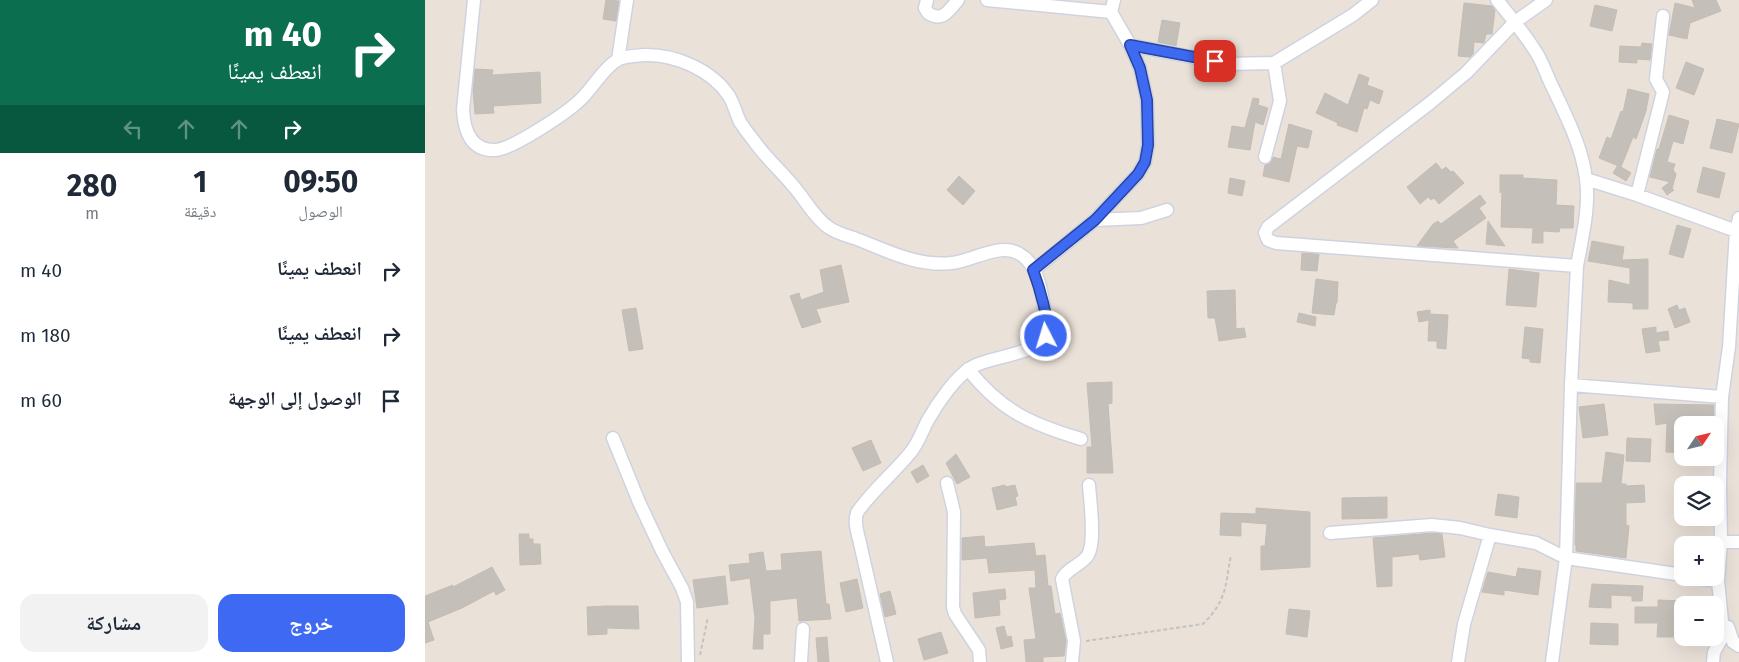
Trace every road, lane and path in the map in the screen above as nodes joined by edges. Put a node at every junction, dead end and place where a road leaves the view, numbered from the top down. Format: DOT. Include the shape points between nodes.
graph roads {
  1 [pos="474,0"];
  2 [pos="627,0"];
  3 [pos="927,0"];
  4 [pos="957,0"];
  5 [pos="987,0"];
  6 [pos="1372,0"];
  7 [pos="1497,0"];
  8 [pos="1547,0"];
  9 [pos="1113,6"];
  10 [pos="1663,16"];
  11 [pos="1515,22"];
  12 [pos="1130,45"];
  13 [pos="618,60"];
  14 [pos="1274,63"];
  15 [pos="1265,157"];
  16 [pos="1586,179"];
  17 [pos="1637,195"];
  18 [pos="1167,210"];
  19 [pos="1739,218"];
  20 [pos="1095,220"];
  21 [pos="1737,232"];
  22 [pos="1577,266"];
  23 [pos="1033,270"];
  24 [pos="1734,346"];
  25 [pos="968,369"];
  26 [pos="1571,385"];
  27 [pos="1722,397"];
  28 [pos="613,438"];
  29 [pos="1081,440"];
  30 [pos="947,483"];
  31 [pos="1089,485"];
  32 [pos="1330,533"];
  33 [pos="1490,535"];
  34 [pos="1721,536"];
  35 [pos="1724,542"];
  36 [pos="1739,542"];
  37 [pos="1231,555"];
  38 [pos="1566,558"];
  39 [pos="1674,574"];
  40 [pos="1718,586"];
  41 [pos="708,617"];
  42 [pos="1728,627"];
  43 [pos="803,629"];
  44 [pos="1073,641"];
  45 [pos="1739,646"];
  46 [pos="689,662"];
  47 [pos="699,662"];
  48 [pos="801,662"];
  49 [pos="887,662"];
  50 [pos="980,662"];
  51 [pos="1072,662"];
  52 [pos="1458,662"];
  53 [pos="1552,662"];
  54 [pos="1713,662"];
  1 -- 13 [label="street" via="463,124 468,137 481,147 496,150 511,145 557,120 582,99"];
  2 -- 13 [label="street"];
  3 -- 4 [label="street" via="925,8 928,13 938,17 950,10"];
  5 -- 9 [label="street"];
  6 -- 14 [label="street"];
  7 -- 11 [label="street"];
  8 -- 11 [label="street"];
  9 -- 12 [label="street"];
  10 -- 17 [label="street" via="1656,79 1663,92"];
  11 -- 16 [label="street" via="1535,50 1565,112 1576,138"];
  11 -- 22 [label="street" via="1466,74 1265,233 1276,243"];
  12 -- 14 [label="street" via="1227,64"];
  12 -- 20 [label="street" via="1140,68 1147,100 1147,153 1138,174"];
  13 -- 23 [label="street" via="630,56 660,55 690,65 715,79 730,97 754,142 822,223 835,232 898,256 924,262 953,263 992,251 1012,251 1025,258"];
  14 -- 15 [label="street" via="1280,101"];
  16 -- 17 [label="street"];
  16 -- 22 [label="street" via="1586,206"];
  17 -- 21 [label="street"];
  18 -- 20 [label="street" via="1141,218"];
  19 -- 21 [label="street"];
  20 -- 23 [label="street"];
  21 -- 24 [label="street"];
  22 -- 26 [label="street"];
  23 -- 25 [label="street" via="1047,327 1043,341 1029,349"];
  24 -- 27 [label="street"];
  25 -- 29 [label="street" via="983,389 1024,419"];
  25 -- 49 [label="street" via="929,419 911,452 873,491 855,519"];
  26 -- 27 [label="street"];
  26 -- 38 [label="street"];
  27 -- 34 [label="street"];
  28 -- 46 [label="street" via="639,502 687,602"];
  30 -- 50 [label="street" via="954,512 953,607 979,650"];
  31 -- 44 [label="street" via="1092,522 1089,551 1062,579"];
  32 -- 33 [label="street" via="1432,525"];
  33 -- 38 [label="street" via="1536,543"];
  33 -- 52 [label="street" via="1464,624"];
  35 -- 36 [label="street"];
  37 -- 44 [label="path" via="1223,599 1203,624"];
  38 -- 39 [label="street"];
  38 -- 53 [label="street"];
  40 -- 42 [label="street" via="1723,631"];
  41 -- 47 [label="path"];
  42 -- 45 [label="street" via="1733,642"];
  42 -- 54 [label="street" via="1714,652"];
  43 -- 48 [label="street"];
  44 -- 51 [label="street"];
}
